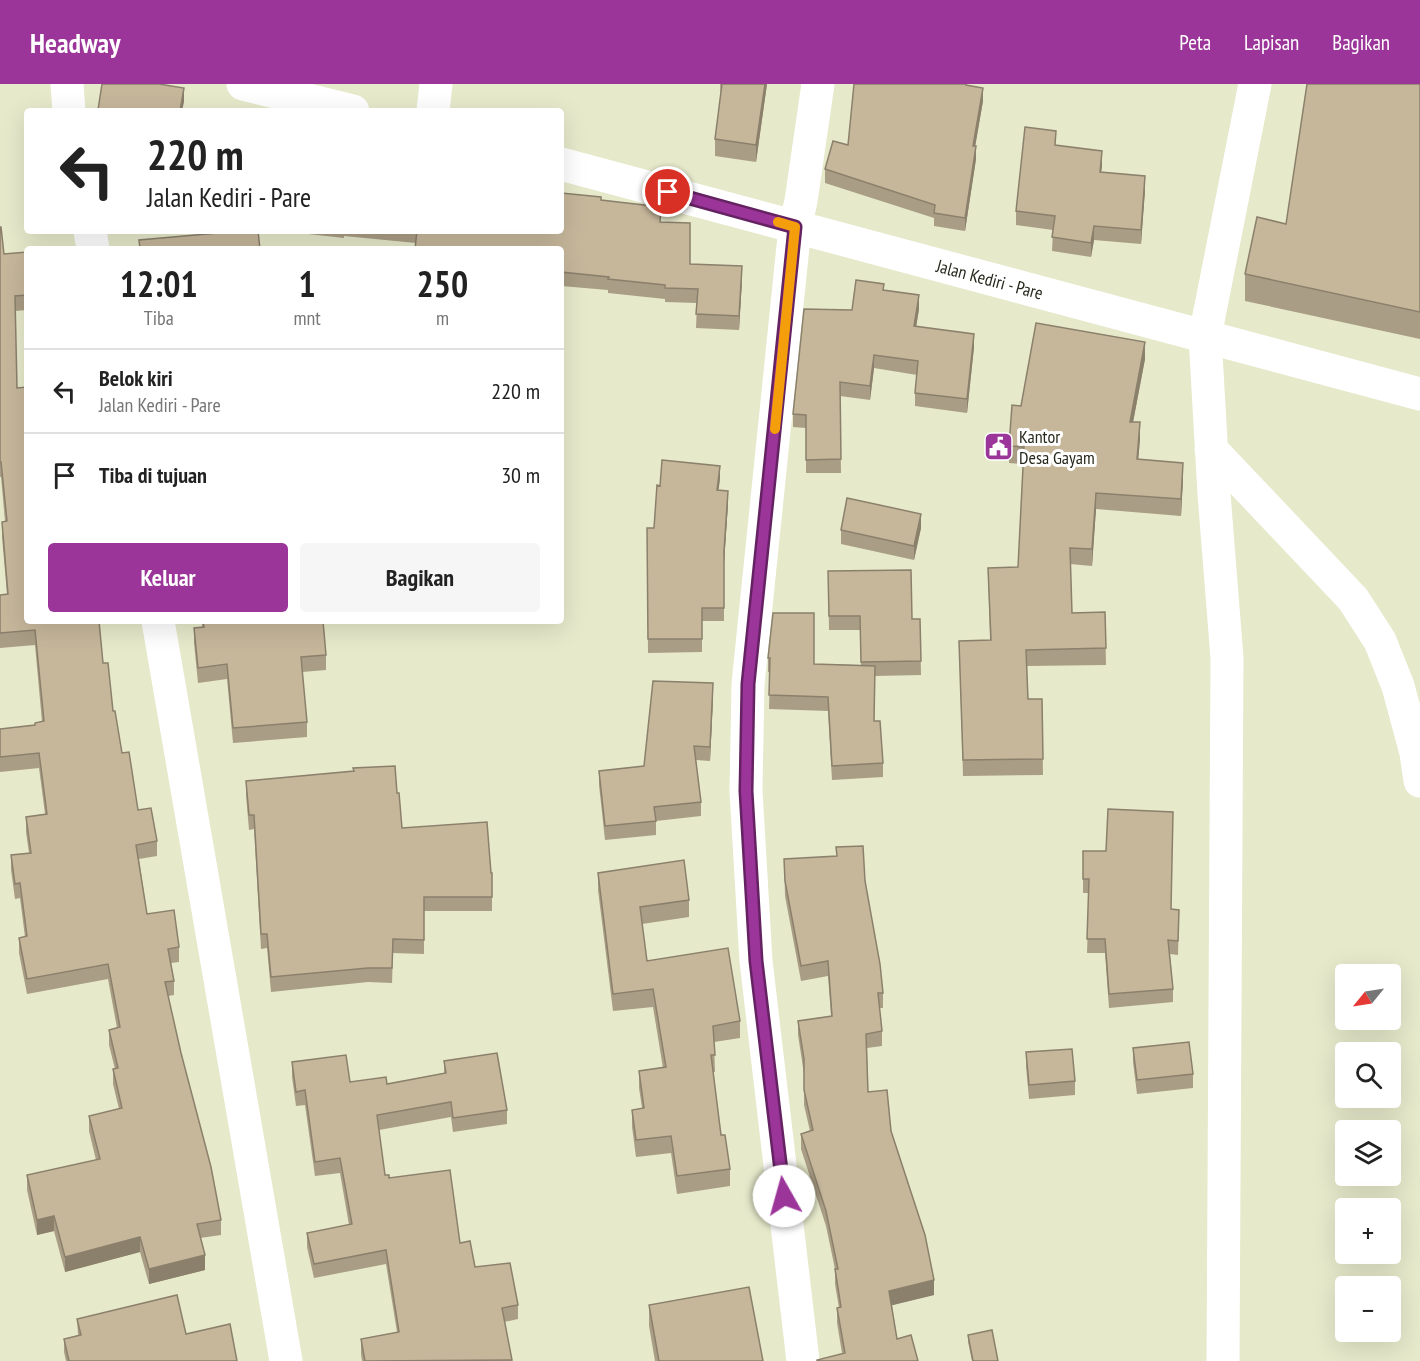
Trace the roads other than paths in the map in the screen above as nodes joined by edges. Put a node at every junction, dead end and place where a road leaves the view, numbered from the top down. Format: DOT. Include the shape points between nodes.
graph roads {
  1 [pos="67,84"];
  2 [pos="243,84"];
  3 [pos="436,84"];
  4 [pos="818,84"];
  5 [pos="1255,84"];
  6 [pos="69,108"];
  7 [pos="341,108"];
  8 [pos="433,108"];
  9 [pos="564,165"];
  10 [pos="795,227"];
  11 [pos="1205,336"];
  12 [pos="1420,394"];
  13 [pos="1211,449"];
  14 [pos="159,624"];
  15 [pos="1420,780"];
  16 [pos="286,1361"];
  17 [pos="803,1361"];
  18 [pos="1223,1361"];
  1 -- 6 [label="street"];
  2 -- 7 [label="street"];
  3 -- 8 [label="street"];
  4 -- 10 [label="street"];
  5 -- 11 [label="street"];
  9 -- 10 [label="street, Jalan Kediri - Pare"];
  10 -- 11 [label="street, Jalan Kediri - Pare"];
  10 -- 17 [label="street" via="748,684 746,791 756,961"];
  11 -- 12 [label="street, Jalan Kediri - Pare"];
  11 -- 13 [label="street"];
  13 -- 15 [label="street" via="1353,599 1380,641 1398,687"];
  13 -- 18 [label="street" via="1227,658"];
  14 -- 16 [label="street"];
}
